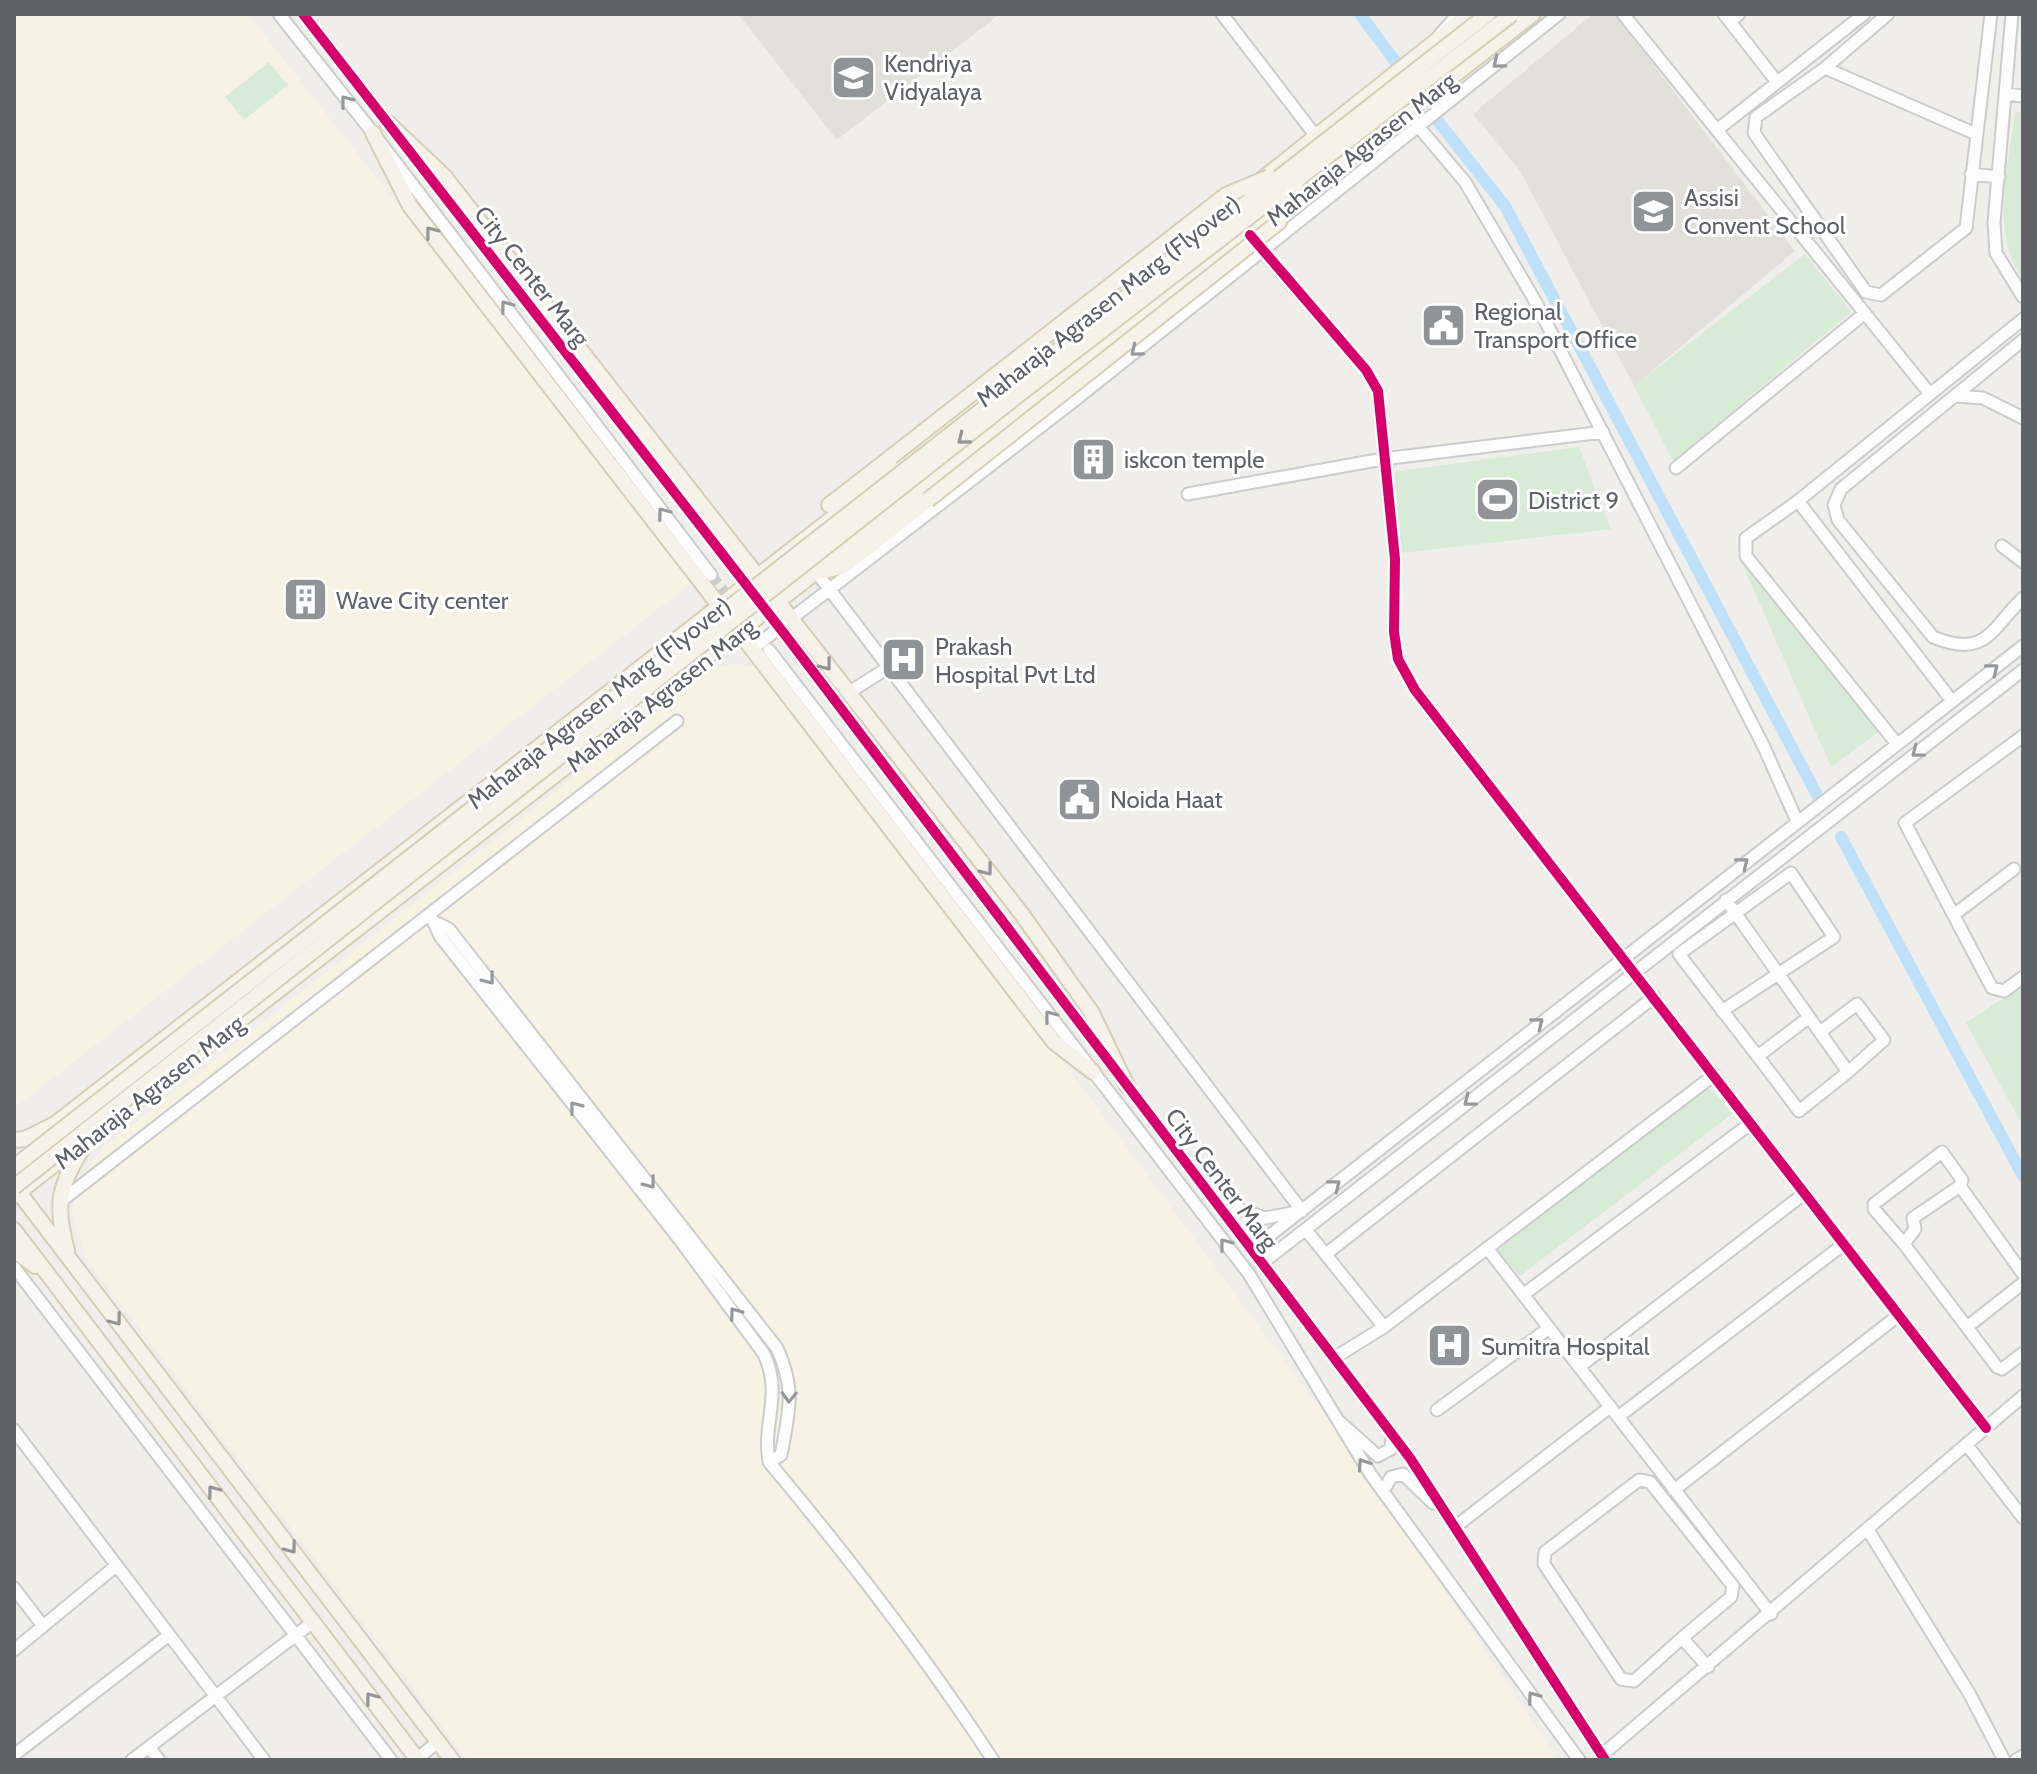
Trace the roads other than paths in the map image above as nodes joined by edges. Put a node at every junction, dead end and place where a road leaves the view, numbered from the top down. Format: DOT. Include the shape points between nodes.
graph roads {
  1 [pos="279,14"];
  2 [pos="303,14"];
  3 [pos="1222,14"];
  4 [pos="1458,14"];
  5 [pos="1470,14"];
  6 [pos="1488,14"];
  7 [pos="1512,14"];
  8 [pos="1533,14"];
  9 [pos="1559,14"];
  10 [pos="1864,14"];
  11 [pos="1888,14"];
  12 [pos="1991,14"];
  13 [pos="2012,14"];
  14 [pos="1628,15"];
  15 [pos="1731,17"];
  16 [pos="1437,40"];
  17 [pos="1825,68"];
  18 [pos="1777,82"];
  19 [pos="2006,94"];
  20 [pos="2023,96"];
  21 [pos="1408,112"];
  22 [pos="387,122"];
  23 [pos="1417,127"];
  24 [pos="1717,130"];
  25 [pos="373,133"];
  26 [pos="1976,134"];
  27 [pos="1315,135"];
  28 [pos="1294,174"];
  29 [pos="1971,174"];
  30 [pos="1999,177"];
  31 [pos="1250,235"];
  32 [pos="1262,250"];
  33 [pos="2023,297"];
  34 [pos="1865,313"];
  35 [pos="2023,319"];
  36 [pos="2023,340"];
  37 [pos="1930,394"];
  38 [pos="1956,397"];
  39 [pos="2023,418"];
  40 [pos="1603,432"];
  41 [pos="918,449"];
  42 [pos="1383,459"];
  43 [pos="1676,468"];
  44 [pos="943,475"];
  45 [pos="1188,494"];
  46 [pos="1798,501"];
  47 [pos="798,542"];
  48 [pos="2002,546"];
  49 [pos="729,562"];
  50 [pos="2023,562"];
  51 [pos="817,573"];
  52 [pos="756,574"];
  53 [pos="711,575"];
  54 [pos="829,591"];
  55 [pos="2023,598"];
  56 [pos="779,603"];
  57 [pos="718,604"];
  58 [pos="791,619"];
  59 [pos="740,633"];
  60 [pos="786,636"];
  61 [pos="752,649"];
  62 [pos="769,650"];
  63 [pos="2021,653"];
  64 [pos="889,667"];
  65 [pos="2023,670"];
  66 [pos="848,693"];
  67 [pos="1952,701"];
  68 [pos="677,721"];
  69 [pos="2023,736"];
  70 [pos="1897,744"];
  71 [pos="447,816"];
  72 [pos="1797,821"];
  73 [pos="471,842"];
  74 [pos="2014,869"];
  75 [pos="1726,900"];
  76 [pos="1736,914"];
  77 [pos="1955,914"];
  78 [pos="434,919"];
  79 [pos="1675,939"];
  80 [pos="1684,951"];
  81 [pos="1621,957"];
  82 [pos="1634,971"];
  83 [pos="1777,974"];
  84 [pos="2023,977"];
  85 [pos="1654,997"];
  86 [pos="1722,1011"];
  87 [pos="1808,1018"];
  88 [pos="1820,1032"];
  89 [pos="1758,1056"];
  90 [pos="1093,1072"];
  91 [pos="1848,1072"];
  92 [pos="1714,1075"];
  93 [pos="1127,1086"];
  94 [pos="1751,1123"];
  95 [pos="35,1134"];
  96 [pos="88,1139"];
  97 [pos="14,1140"];
  98 [pos="14,1150"];
  99 [pos="14,1167"];
  100 [pos="1960,1186"];
  101 [pos="18,1193"];
  102 [pos="1805,1193"];
  103 [pos="1213,1199"];
  104 [pos="60,1202"];
  105 [pos="1302,1211"];
  106 [pos="14,1214"];
  107 [pos="14,1230"];
  108 [pos="1306,1230"];
  109 [pos="1844,1244"];
  110 [pos="1904,1244"];
  111 [pos="1487,1248"];
  112 [pos="14,1250"];
  113 [pos="1251,1250"];
  114 [pos="1326,1254"];
  115 [pos="69,1258"];
  116 [pos="1261,1264"];
  117 [pos="14,1267"];
  118 [pos="2023,1274"];
  119 [pos="48,1275"];
  120 [pos="2023,1283"];
  121 [pos="1523,1295"];
  122 [pos="1899,1315"];
  123 [pos="1384,1327"];
  124 [pos="1967,1327"];
  125 [pos="1549,1328"];
  126 [pos="2023,1353"];
  127 [pos="1334,1358"];
  128 [pos="1579,1367"];
  129 [pos="2023,1396"];
  130 [pos="1437,1410"];
  131 [pos="1614,1412"];
  132 [pos="1336,1419"];
  133 [pos="1986,1428"];
  134 [pos="14,1430"];
  135 [pos="1392,1434"];
  136 [pos="1967,1445"];
  137 [pos="769,1462"];
  138 [pos="1674,1490"];
  139 [pos="1383,1492"];
  140 [pos="1444,1510"];
  141 [pos="2023,1518"];
  142 [pos="1455,1527"];
  143 [pos="1868,1530"];
  144 [pos="116,1566"];
  145 [pos="14,1588"];
  146 [pos="1771,1614"];
  147 [pos="313,1622"];
  148 [pos="43,1626"];
  149 [pos="169,1635"];
  150 [pos="297,1635"];
  151 [pos="1682,1638"];
  152 [pos="14,1650"];
  153 [pos="1708,1667"];
  154 [pos="216,1696"];
  155 [pos="438,1742"];
  156 [pos="149,1747"];
  157 [pos="14,1755"];
  158 [pos="2023,1756"];
  159 [pos="1604,1758"];
  160 [pos="132,1760"];
  161 [pos="159,1760"];
  162 [pos="264,1760"];
  163 [pos="391,1760"];
  164 [pos="417,1760"];
  165 [pos="452,1760"];
  166 [pos="993,1760"];
  167 [pos="1579,1760"];
  168 [pos="2004,1760"];
  169 [pos="2016,1760"];
  25 -- 1 [label="street, City Center Marg, one-way"];
  2 -- 22 [label="street, City Center Marg"];
  3 -- 27 [label="street"];
  4 -- 16 [label="street"];
  5 -- 16 [label="main road, Maharaja Agrasen Marg"];
  6 -- 28 [label="main road, Maharaja Agrasen Marg (Flyover), bridge"];
  7 -- 28 [label="main road, Maharaja Agrasen Marg (Flyover), bridge"];
  8 -- 21 [label="main road, Maharaja Agrasen Marg"];
  9 -- 23 [label="street, one-way"];
  10 -- 18 [label="street"];
  11 -- 17 [label="street"];
  12 -- 26 [label="street"];
  13 -- 19 [label="street"];
  14 -- 24 [label="street"];
  15 -- 18 [label="street"];
  16 -- 27 [label="main road, Maharaja Agrasen Marg"];
  17 -- 26 [label="street"];
  17 -- 29 [label="street" via="1756,117 1754,133 1866,292 1881,295 1961,234 1968,219"];
  18 -- 24 [label="street"];
  19 -- 20 [label="street"];
  19 -- 30 [label="street"];
  21 -- 23 [label="street"];
  21 -- 31 [label="main road, Maharaja Agrasen Marg"];
  22 -- 49 [label="street, City Center Marg"];
  22 -- 52 [label="main road" via="444,176"];
  23 -- 32 [label="street"];
  23 -- 40 [label="street" via="1450,162 1494,228"];
  24 -- 34 [label="street"];
  53 -- 25 [label="street, City Center Marg, one-way"];
  57 -- 25 [label="main road, one-way" via="410,206"];
  26 -- 29 [label="street"];
  27 -- 41 [label="main road, Maharaja Agrasen Marg"];
  28 -- 47 [label="main road, bridge" via="1226,195 818,514"];
  28 -- 51 [label="main road, bridge" via="1279,222 844,566"];
  28 -- 99 [label="main road, Maharaja Agrasen Marg (Flyover), bridge"];
  28 -- 101 [label="main road, Maharaja Agrasen Marg (Flyover), one-way, bridge"];
  29 -- 30 [label="street"];
  30 -- 33 [label="street" via="1996,253"];
  31 -- 32 [label="street"];
  31 -- 44 [label="main road, Maharaja Agrasen Marg"];
  32 -- 42 [label="street" via="1366,370 1383,414"];
  32 -- 54 [label="street, one-way"];
  34 -- 37 [label="street"];
  34 -- 43 [label="street"];
  35 -- 37 [label="street"];
  36 -- 38 [label="street"];
  37 -- 46 [label="street"];
  38 -- 39 [label="street" via="1983,398"];
  38 -- 55 [label="street" via="1841,489 1834,505 1838,520 1933,637 1953,646 1978,643 1994,634"];
  40 -- 42 [label="street"];
  40 -- 72 [label="street"];
  41 -- 44 [label="main road"];
  41 -- 47 [label="main road, Maharaja Agrasen Marg"];
  42 -- 45 [label="street"];
  42 -- 81 [label="street" via="1394,547 1398,659 1415,690"];
  44 -- 51 [label="main road, Maharaja Agrasen Marg"];
  46 -- 67 [label="street"];
  46 -- 70 [label="street" via="1746,538 1746,556"];
  47 -- 52 [label="main road, Maharaja Agrasen Marg"];
  48 -- 50 [label="street"];
  51 -- 54 [label="street"];
  51 -- 56 [label="main road, Maharaja Agrasen Marg"];
  52 -- 57 [label="main road, Maharaja Agrasen Marg"];
  54 -- 58 [label="street"];
  54 -- 64 [label="street"];
  56 -- 58 [label="main road"];
  56 -- 59 [label="main road, Maharaja Agrasen Marg"];
  57 -- 71 [label="main road, Maharaja Agrasen Marg"];
  58 -- 61 [label="street"];
  58 -- 66 [label="main road, one-way"];
  59 -- 61 [label="main road"];
  59 -- 73 [label="main road, Maharaja Agrasen Marg"];
  60 -- 93 [label="street, City Center Marg"];
  61 -- 90 [label="main road" via="1054,1042"];
  90 -- 62 [label="street, City Center Marg, one-way"];
  67 -- 63 [label="street, one-way"];
  64 -- 66 [label="street"];
  64 -- 105 [label="street"];
  65 -- 75 [label="street, one-way"];
  66 -- 93 [label="main road, one-way" via="1092,1013"];
  67 -- 70 [label="street"];
  68 -- 78 [label="street"];
  69 -- 77 [label="street" via="1905,823"];
  70 -- 72 [label="street"];
  71 -- 73 [label="main road"];
  71 -- 95 [label="main road, Maharaja Agrasen Marg" via="55,1124"];
  81 -- 72 [label="street, one-way"];
  73 -- 96 [label="main road, Maharaja Agrasen Marg"];
  74 -- 77 [label="street"];
  75 -- 76 [label="street"];
  75 -- 79 [label="street"];
  76 -- 80 [label="street"];
  76 -- 83 [label="street"];
  76 -- 83 [label="street" via="1791,873 1834,937"];
  77 -- 84 [label="street" via="1992,988 2004,991"];
  78 -- 104 [label="street"];
  137 -- 78 [label="street, one-way" via="766,1444 775,1398 764,1354 440,936"];
  78 -- 137 [label="street, one-way" via="449,929 777,1348 792,1395 781,1455"];
  79 -- 80 [label="street"];
  79 -- 82 [label="street"];
  80 -- 86 [label="street" via="1679,954"];
  81 -- 82 [label="street"];
  105 -- 81 [label="street, one-way"];
  82 -- 85 [label="street"];
  82 -- 108 [label="street, one-way"];
  83 -- 86 [label="street"];
  83 -- 87 [label="street"];
  85 -- 92 [label="street"];
  85 -- 114 [label="street"];
  86 -- 89 [label="street"];
  87 -- 88 [label="street"];
  87 -- 89 [label="street"];
  88 -- 91 [label="street"];
  88 -- 91 [label="street" via="1857,1004 1884,1040"];
  89 -- 91 [label="street" via="1799,1111"];
  132 -- 90 [label="street, City Center Marg, one-way" via="1249,1274"];
  92 -- 94 [label="street"];
  92 -- 111 [label="street"];
  93 -- 103 [label="street, City Center Marg"];
  94 -- 102 [label="street"];
  94 -- 121 [label="street"];
  95 -- 97 [label="main road"];
  95 -- 98 [label="main road"];
  96 -- 101 [label="main road, Maharaja Agrasen Marg"];
  96 -- 104 [label="main road" via="62,1181"];
  100 -- 110 [label="street" via="1909,1214 1915,1229"];
  100 -- 110 [label="street" via="1962,1180 1942,1152 1874,1204"];
  100 -- 118 [label="street"];
  101 -- 106 [label="main road"];
  101 -- 115 [label="main road"];
  102 -- 109 [label="street"];
  102 -- 128 [label="street"];
  103 -- 105 [label="street" via="1265,1218"];
  103 -- 113 [label="street, City Center Marg"];
  104 -- 115 [label="main road" via="58,1217"];
  105 -- 113 [label="street"];
  107 -- 119 [label="main road"];
  108 -- 114 [label="street"];
  108 -- 116 [label="street"];
  109 -- 122 [label="street"];
  109 -- 131 [label="street"];
  110 -- 124 [label="street"];
  111 -- 121 [label="street"];
  111 -- 123 [label="street"];
  112 -- 119 [label="main road"];
  113 -- 116 [label="street, City Center Marg"];
  114 -- 123 [label="street"];
  115 -- 155 [label="main road, one-way"];
  116 -- 127 [label="street, City Center Marg"];
  117 -- 150 [label="street"];
  147 -- 119 [label="main road, one-way"];
  120 -- 124 [label="street"];
  121 -- 125 [label="street"];
  122 -- 133 [label="street"];
  122 -- 138 [label="street"];
  123 -- 127 [label="street"];
  124 -- 126 [label="street" via="2002,1369"];
  125 -- 128 [label="street"];
  125 -- 130 [label="street"];
  127 -- 135 [label="street, City Center Marg"];
  128 -- 131 [label="street"];
  129 -- 133 [label="street"];
  131 -- 138 [label="street"];
  131 -- 142 [label="street"];
  132 -- 135 [label="street" via="1378,1456 1391,1449"];
  139 -- 132 [label="street, City Center Marg, one-way"];
  133 -- 136 [label="street"];
  134 -- 144 [label="street"];
  135 -- 140 [label="street, City Center Marg"];
  136 -- 141 [label="street"];
  136 -- 143 [label="street"];
  137 -- 166 [label="street" via="864,1574"];
  138 -- 146 [label="street"];
  139 -- 140 [label="street" via="1391,1477 1403,1474"];
  167 -- 139 [label="street, City Center Marg, one-way"];
  140 -- 142 [label="street, City Center Marg"];
  142 -- 159 [label="street, City Center Marg"];
  143 -- 146 [label="street"];
  143 -- 168 [label="street"];
  144 -- 148 [label="street"];
  144 -- 149 [label="street"];
  145 -- 148 [label="street"];
  146 -- 153 [label="street"];
  147 -- 150 [label="street"];
  164 -- 147 [label="main road, one-way"];
  148 -- 152 [label="street"];
  149 -- 154 [label="street"];
  149 -- 157 [label="street"];
  150 -- 154 [label="street"];
  150 -- 163 [label="street"];
  151 -- 151 [label="street" via="1731,1597 1733,1586 1650,1482 1639,1480 1545,1552 1544,1564 1621,1679 1634,1681"];
  151 -- 153 [label="street"];
  153 -- 159 [label="street"];
  154 -- 156 [label="street"];
  154 -- 162 [label="street"];
  155 -- 164 [label="street"];
  155 -- 165 [label="main road"];
  156 -- 160 [label="street"];
  156 -- 161 [label="street"];
  158 -- 169 [label="street"];
}
